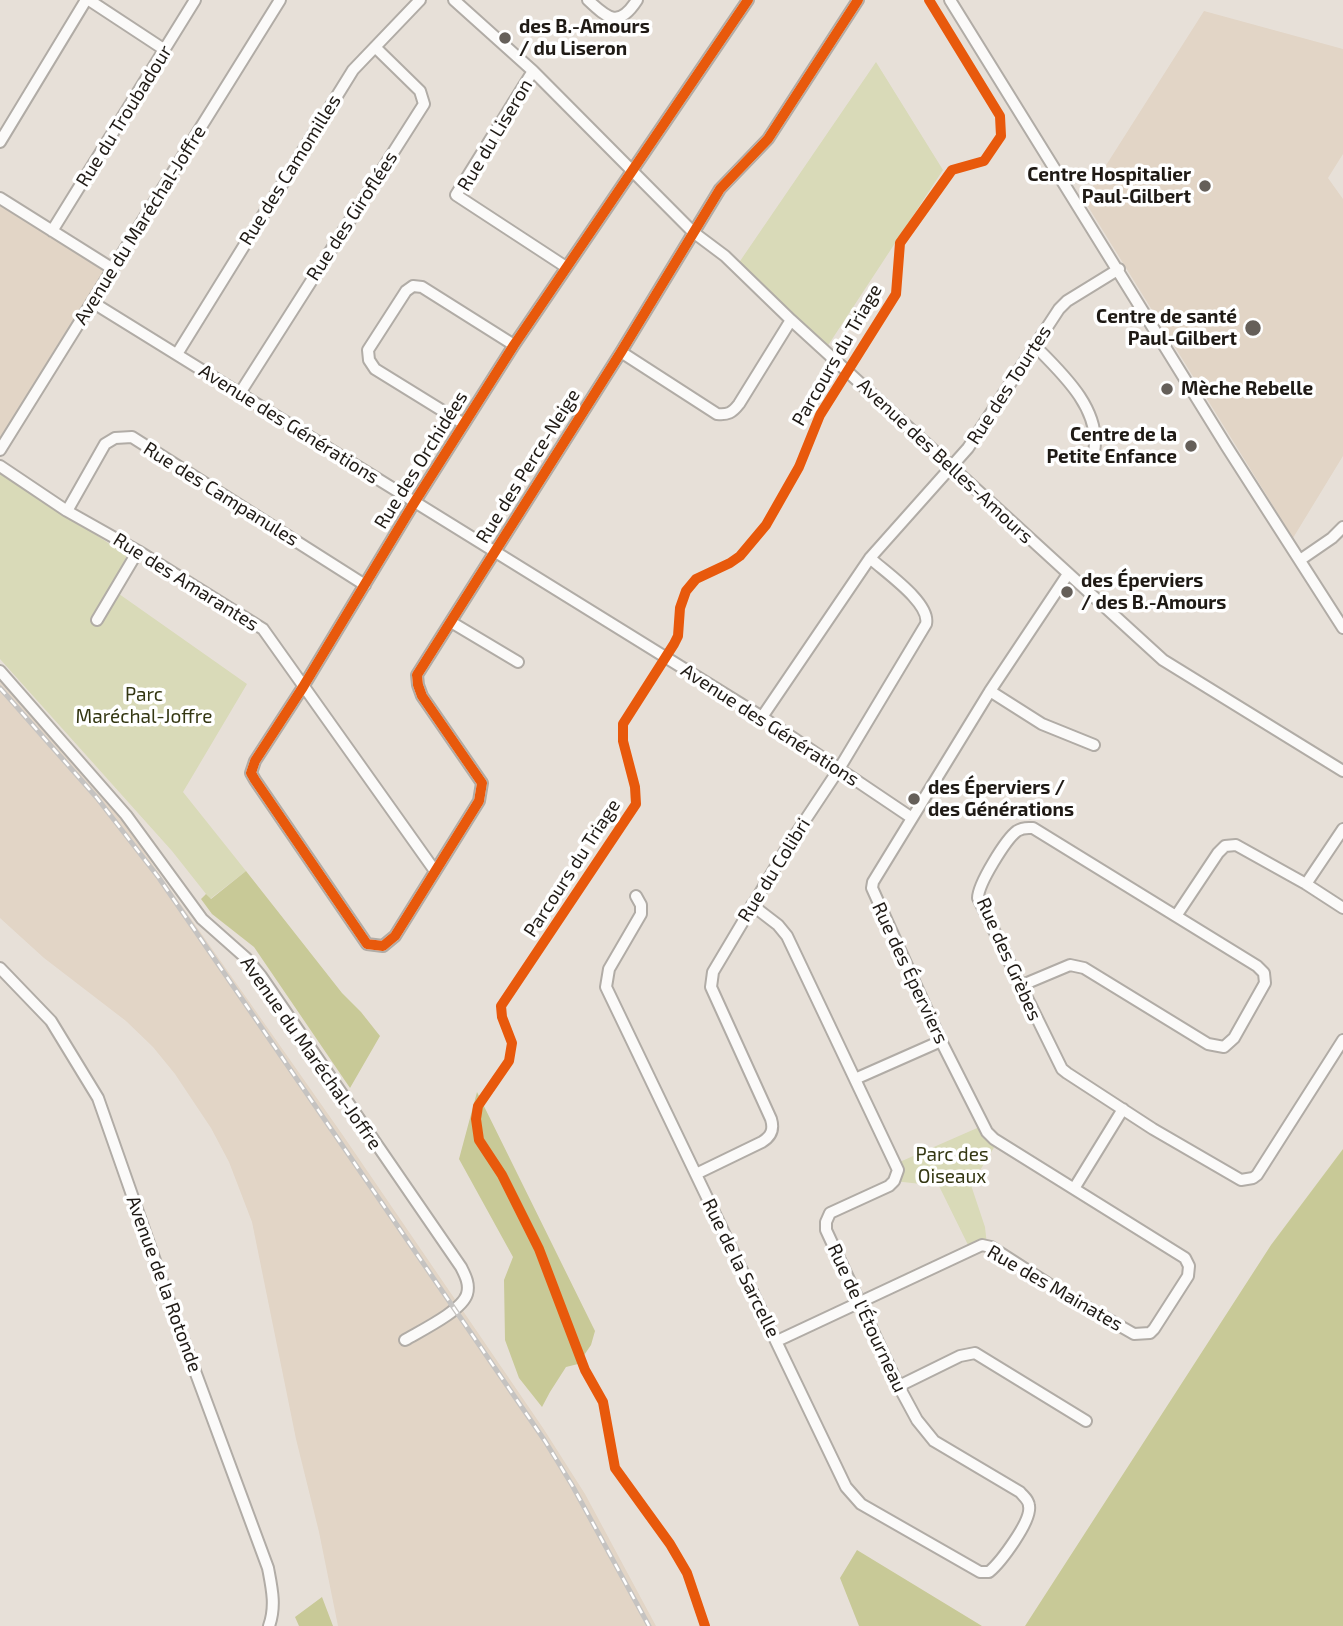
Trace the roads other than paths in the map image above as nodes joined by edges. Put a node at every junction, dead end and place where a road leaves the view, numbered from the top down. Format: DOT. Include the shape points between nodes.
graph roads {
  1 [pos="87,0"];
  2 [pos="195,0"];
  3 [pos="280,0"];
  4 [pos="420,0"];
  5 [pos="454,0"];
  6 [pos="588,0"];
  7 [pos="637,0"];
  8 [pos="748,0"];
  9 [pos="858,0"];
  10 [pos="950,0"];
  11 [pos="375,47"];
  12 [pos="165,50"];
  13 [pos="533,71"];
  14 [pos="0,142"];
  15 [pos="631,169"];
  16 [pos="0,198"];
  17 [pos="52,231"];
  18 [pos="693,232"];
  19 [pos="566,267"];
  20 [pos="113,269"];
  21 [pos="1119,269"];
  22 [pos="92,302"];
  23 [pos="791,320"];
  24 [pos="514,345"];
  25 [pos="1035,346"];
  26 [pos="621,352"];
  27 [pos="177,354"];
  28 [pos="240,393"];
  29 [pos="464,424"];
  30 [pos="0,450"];
  31 [pos="1094,452"];
  32 [pos="0,466"];
  33 [pos="952,468"];
  34 [pos="414,503"];
  35 [pos="67,512"];
  36 [pos="1343,527"];
  37 [pos="138,551"];
  38 [pos="494,553"];
  39 [pos="870,558"];
  40 [pos="1300,560"];
  41 [pos="1068,574"];
  42 [pos="365,585"];
  43 [pos="97,620"];
  44 [pos="452,622"];
  45 [pos="1343,628"];
  46 [pos="518,662"];
  47 [pos="0,671"];
  48 [pos="303,687"];
  49 [pos="990,691"];
  50 [pos="762,717"];
  51 [pos="1094,745"];
  52 [pos="839,769"];
  53 [pos="1343,771"];
  54 [pos="912,818"];
  55 [pos="1343,829"];
  56 [pos="435,872"];
  57 [pos="1306,884"];
  58 [pos="636,896"];
  59 [pos="752,905"];
  60 [pos="1343,908"];
  61 [pos="1176,916"];
  62 [pos="367,944"];
  63 [pos="0,968"];
  64 [pos="1020,986"];
  65 [pos="1343,1040"];
  66 [pos="941,1041"];
  67 [pos="856,1079"];
  68 [pos="1123,1109"];
  69 [pos="696,1174"];
  70 [pos="1075,1187"];
  71 [pos="1189,1266"];
  72 [pos="859,1302"];
  73 [pos="405,1340"];
  74 [pos="777,1341"];
  75 [pos="899,1386"];
  76 [pos="1086,1421"];
  77 [pos="989,1572"];
  78 [pos="269,1626"];
  1 -- 12 [label="street"];
  1 -- 14 [label="street"];
  2 -- 12 [label="street, Rue du Troubadour"];
  3 -- 20 [label="street, Avenue du Maréchal-Joffre"];
  4 -- 11 [label="street, Rue des Camomilles"];
  5 -- 13 [label="street, Avenue des Belles-Amours"];
  6 -- 7 [label="street" via="616,19 625,16"];
  8 -- 15 [label="street, Rue des Orchidées"];
  9 -- 18 [label="street, Rue des Perce-Neige" via="768,139 720,189"];
  10 -- 21 [label="street"];
  11 -- 27 [label="street, Rue des Camomilles" via="353,70"];
  11 -- 28 [label="street, Rue des Giroflées" via="420,91 424,104"];
  12 -- 17 [label="street, Rue du Troubadour"];
  13 -- 15 [label="street, Avenue des Belles-Amours"];
  13 -- 19 [label="street, Rue du Liseron" via="456,195"];
  15 -- 18 [label="street, Avenue des Belles-Amours"];
  15 -- 19 [label="street, Rue des Orchidées"];
  16 -- 17 [label="street"];
  17 -- 20 [label="street"];
  18 -- 23 [label="street, Avenue des Belles-Amours" via="725,256"];
  18 -- 26 [label="street, Rue des Perce-Neige"];
  19 -- 24 [label="street, Rue des Orchidées"];
  20 -- 22 [label="street, Avenue du Maréchal-Joffre"];
  21 -- 25 [label="street, Rue des Tourtes" via="1067,301"];
  21 -- 40 [label="street"];
  22 -- 27 [label="street, Avenue des Générations"];
  22 -- 30 [label="street, Avenue du Maréchal-Joffre"];
  23 -- 26 [label="street" via="739,404 727,415 717,414"];
  23 -- 33 [label="street, Avenue des Belles-Amours"];
  24 -- 29 [label="street, Rue des Orchidées"];
  24 -- 29 [label="street" via="422,287 413,286 368,350 375,369"];
  25 -- 31 [label="street" via="1066,377 1087,411 1096,429"];
  25 -- 33 [label="street, Rue des Tourtes"];
  26 -- 38 [label="street, Rue des Perce-Neige"];
  27 -- 28 [label="street, Avenue des Générations"];
  28 -- 34 [label="street, Avenue des Générations"];
  29 -- 34 [label="street, Rue des Orchidées"];
  32 -- 35 [label="street, Rue des Amarantes"];
  33 -- 39 [label="street, Rue des Tourtes"];
  33 -- 41 [label="street, Avenue des Belles-Amours"];
  34 -- 38 [label="street, Avenue des Générations"];
  34 -- 42 [label="street, Rue des Orchidées"];
  35 -- 37 [label="street, Rue des Amarantes"];
  35 -- 42 [label="street, Rue des Campanules" via="105,444 121,436 132,437"];
  36 -- 40 [label="street"];
  37 -- 43 [label="street"];
  37 -- 48 [label="street, Rue des Amarantes" via="263,629"];
  38 -- 44 [label="street, Rue des Perce-Neige"];
  38 -- 50 [label="street, Avenue des Générations"];
  39 -- 50 [label="street, Rue des Tourtes"];
  39 -- 52 [label="street, Rue du Colibri" via="921,604 928,619"];
  40 -- 45 [label="street"];
  41 -- 49 [label="street, Rue des Éperviers"];
  41 -- 53 [label="street, Avenue des Belles-Amours" via="1163,660"];
  42 -- 48 [label="street, Rue des Orchidées"];
  44 -- 46 [label="street"];
  44 -- 56 [label="street, Rue des Perce-Neige" via="417,675 418,685 482,783 479,801"];
  47 -- 73 [label="street, Avenue du Maréchal-Joffre" via="126,815 202,919 261,976 461,1267 467,1282 465,1299"];
  48 -- 56 [label="street, Rue des Amarantes"];
  48 -- 62 [label="street, Rue des Orchidées" via="251,773"];
  49 -- 51 [label="street" via="1042,724"];
  49 -- 54 [label="street, Rue des Éperviers"];
  50 -- 52 [label="street, Avenue des Générations"];
  52 -- 54 [label="street, Avenue des Générations"];
  52 -- 59 [label="street, Rue du Colibri"];
  54 -- 66 [label="street, Rue des Éperviers" via="872,888"];
  55 -- 57 [label="street"];
  56 -- 62 [label="street, Rue des Perce-Neige" via="395,936 383,946"];
  57 -- 60 [label="street"];
  57 -- 61 [label="street" via="1242,847 1230,845 1218,853"];
  58 -- 69 [label="street, Rue de la Sarcelle" via="641,914 609,969 606,987"];
  59 -- 67 [label="street, Rue de l'Étourneau" via="788,936"];
  59 -- 69 [label="street, Rue du Colibri" via="713,972 711,987 773,1130 762,1142"];
  61 -- 64 [label="street, Rue des Grèbes" via="1038,830 1023,828 1013,835 978,893"];
  61 -- 64 [label="street" via="1264,973 1264,988 1224,1047 1208,1044 1076,965"];
  63 -- 78 [label="street, Avenue de la Rotonde" via="51,1021 98,1098 268,1568 274,1595"];
  64 -- 68 [label="street, Rue des Grèbes" via="1062,1069"];
  65 -- 68 [label="street, Rue des Grèbes" via="1253,1178 1241,1180"];
  66 -- 67 [label="street"];
  66 -- 70 [label="street, Rue des Éperviers" via="992,1137"];
  67 -- 72 [label="street, Rue de l'Étourneau" via="898,1170 889,1186 830,1213 826,1222 825,1230"];
  68 -- 70 [label="street"];
  69 -- 74 [label="street, Rue de la Sarcelle"];
  70 -- 71 [label="street, Rue des Éperviers" via="1185,1258"];
  71 -- 72 [label="street, Rue des Mainates" via="1188,1276 1154,1329 1144,1334 1134,1334 987,1245"];
  72 -- 74 [label="street, Rue des Mainates"];
  72 -- 75 [label="street, Rue de l'Étourneau"];
  74 -- 77 [label="street, Rue de la Sarcelle" via="846,1487 858,1501 918,1539 980,1572"];
  75 -- 76 [label="street" via="975,1353"];
  75 -- 77 [label="street, Rue de l'Étourneau" via="931,1438 1020,1492 1030,1504 1023,1528"];
}
